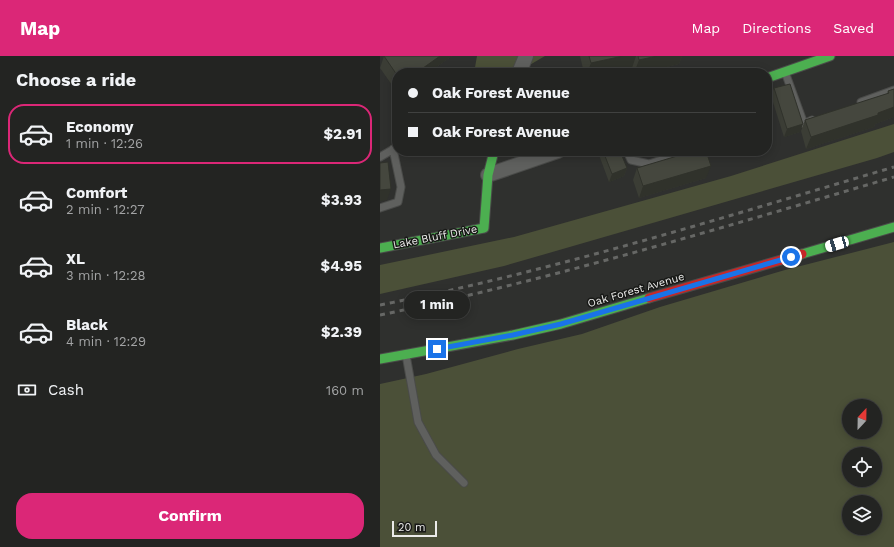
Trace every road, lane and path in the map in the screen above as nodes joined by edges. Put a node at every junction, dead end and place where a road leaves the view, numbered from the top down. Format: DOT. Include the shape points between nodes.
graph roads {
  1 [pos="526,56"];
  2 [pos="830,56"];
  3 [pos="521,68"];
  4 [pos="785,72"];
  5 [pos="772,76"];
  6 [pos="894,90"];
  7 [pos="852,106"];
  8 [pos="818,118"];
  9 [pos="392,150"];
  10 [pos="396,156"];
  11 [pos="493,156"];
  12 [pos="543,156"];
  13 [pos="629,156"];
  14 [pos="674,156"];
  15 [pos="380,157"];
  16 [pos="488,175"];
  17 [pos="380,208"];
  18 [pos="894,227"];
  19 [pos="380,248"];
  20 [pos="406,354"];
  21 [pos="380,359"];
  22 [pos="464,483"];
  1 -- 3 [label="street"];
  2 -- 4 [label="street"];
  4 -- 5 [label="street"];
  4 -- 8 [label="lane" via="804,124"];
  6 -- 7 [label="lane"];
  9 -- 15 [label="lane"];
  10 -- 17 [label="lane" via="401,187 398,202"];
  11 -- 16 [label="street"];
  12 -- 16 [label="street"];
  13 -- 14 [label="lane" via="631,160 649,164"];
  16 -- 19 [label="street, Lake Bluff Drive" via="484,228"];
  18 -- 20 [label="street, Oak Forest Avenue" via="561,324"];
  20 -- 21 [label="street, Oak Forest Avenue"];
  20 -- 22 [label="lane" via="418,422 436,455"];
}
